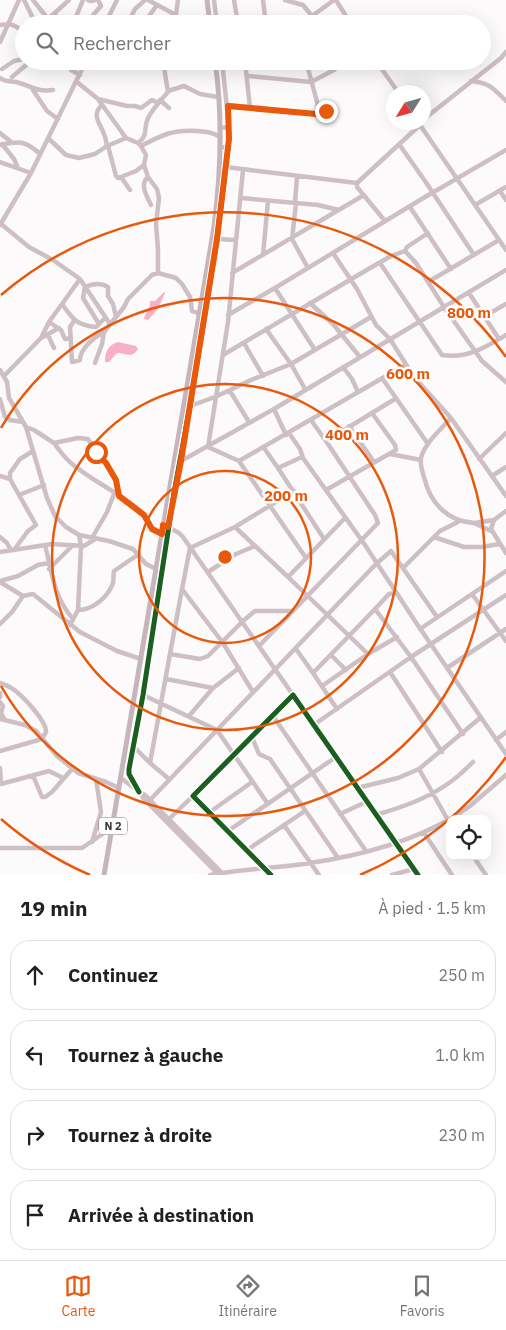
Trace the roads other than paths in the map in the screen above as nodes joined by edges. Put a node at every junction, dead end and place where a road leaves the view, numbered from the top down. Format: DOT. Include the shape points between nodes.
graph roads {
  1 [pos="20,0"];
  2 [pos="24,0"];
  3 [pos="33,0"];
  4 [pos="69,0"];
  5 [pos="83,0"];
  6 [pos="88,0"];
  7 [pos="97,0"];
  8 [pos="147,0"];
  9 [pos="178,0"];
  10 [pos="207,0"];
  11 [pos="214,0"];
  12 [pos="234,0"];
  13 [pos="263,0"];
  14 [pos="285,0"];
  15 [pos="335,0"];
  16 [pos="114,2"];
  17 [pos="157,5"];
  18 [pos="54,14"];
  19 [pos="32,15"];
  20 [pos="44,15"];
  21 [pos="77,15"];
  22 [pos="93,15"];
  23 [pos="109,15"];
  24 [pos="132,15"];
  25 [pos="150,15"];
  26 [pos="174,15"];
  27 [pos="176,15"];
  28 [pos="209,15"];
  29 [pos="216,15"];
  30 [pos="237,15"];
  31 [pos="266,15"];
  32 [pos="311,15"];
  33 [pos="313,15"];
  34 [pos="345,15"];
  35 [pos="8,23"];
  36 [pos="0,25"];
  37 [pos="15,26"];
  38 [pos="0,42"];
  39 [pos="506,52"];
  40 [pos="15,61"];
  41 [pos="491,65"];
  42 [pos="1,68"];
  43 [pos="20,70"];
  44 [pos="71,70"];
  45 [pos="82,70"];
  46 [pos="164,70"];
  47 [pos="216,70"];
  48 [pos="223,70"];
  49 [pos="247,70"];
  50 [pos="308,70"];
  51 [pos="332,70"];
  52 [pos="382,70"];
  53 [pos="485,70"];
  54 [pos="80,75"];
  55 [pos="248,76"];
  56 [pos="12,77"];
  57 [pos="0,78"];
  58 [pos="471,80"];
  59 [pos="16,82"];
  60 [pos="77,82"];
  61 [pos="311,82"];
  62 [pos="393,85"];
  63 [pos="33,90"];
  64 [pos="53,90"];
  65 [pos="168,91"];
  66 [pos="504,95"];
  67 [pos="218,97"];
  68 [pos="98,99"];
  69 [pos="506,101"];
  70 [pos="159,102"];
  71 [pos="102,105"];
  72 [pos="228,106"];
  73 [pos="169,108"];
  74 [pos="250,108"];
  75 [pos="326,111"];
  76 [pos="431,112"];
  77 [pos="320,113"];
  78 [pos="58,119"];
  79 [pos="230,126"];
  80 [pos="220,128"];
  81 [pos="413,130"];
  82 [pos="423,130"];
  83 [pos="0,133"];
  84 [pos="220,137"];
  85 [pos="48,138"];
  86 [pos="126,138"];
  87 [pos="10,141"];
  88 [pos="1,144"];
  89 [pos="399,144"];
  90 [pos="139,145"];
  91 [pos="108,146"];
  92 [pos="220,147"];
  93 [pos="228,148"];
  94 [pos="506,150"];
  95 [pos="40,154"];
  96 [pos="0,162"];
  97 [pos="144,165"];
  98 [pos="226,167"];
  99 [pos="18,168"];
  100 [pos="243,170"];
  101 [pos="136,171"];
  102 [pos="31,172"];
  103 [pos="298,176"];
  104 [pos="121,177"];
  105 [pos="146,178"];
  106 [pos="458,179"];
  107 [pos="357,183"];
  108 [pos="506,187"];
  109 [pos="130,190"];
  110 [pos="500,191"];
  111 [pos="433,193"];
  112 [pos="364,195"];
  113 [pos="241,198"];
  114 [pos="506,200"];
  115 [pos="268,201"];
  116 [pos="295,203"];
  117 [pos="151,205"];
  118 [pos="475,205"];
  119 [pos="410,207"];
  120 [pos="339,210"];
  121 [pos="385,221"];
  122 [pos="0,225"];
  123 [pos="428,233"];
  124 [pos="217,239"];
  125 [pos="292,239"];
  126 [pos="236,240"];
  127 [pos="499,240"];
  128 [pos="506,250"];
  129 [pos="405,251"];
  130 [pos="333,253"];
  131 [pos="263,255"];
  132 [pos="474,256"];
  133 [pos="380,263"];
  134 [pos="308,268"];
  135 [pos="451,269"];
  136 [pos="506,270"];
  137 [pos="158,273"];
  138 [pos="232,273"];
  139 [pos="80,279"];
  140 [pos="350,280"];
  141 [pos="428,282"];
  142 [pos="85,287"];
  143 [pos="275,288"];
  144 [pos="469,293"];
  145 [pos="310,303"];
  146 [pos="62,304"];
  147 [pos="506,304"];
  148 [pos="444,307"];
  149 [pos="199,314"];
  150 [pos="292,314"];
  151 [pos="228,315"];
  152 [pos="485,316"];
  153 [pos="116,317"];
  154 [pos="371,317"];
  155 [pos="106,318"];
  156 [pos="74,321"];
  157 [pos="50,322"];
  158 [pos="420,322"];
  159 [pos="99,324"];
  160 [pos="110,324"];
  161 [pos="59,328"];
  162 [pos="266,329"];
  163 [pos="104,332"];
  164 [pos="48,335"];
  165 [pos="342,335"];
  166 [pos="506,335"];
  167 [pos="41,338"];
  168 [pos="71,338"];
  169 [pos="390,339"];
  170 [pos="499,339"];
  171 [pos="244,343"];
  172 [pos="54,348"];
  173 [pos="316,350"];
  174 [pos="477,352"];
  175 [pos="223,355"];
  176 [pos="360,357"];
  177 [pos="95,363"];
  178 [pos="291,364"];
  179 [pos="405,365"];
  180 [pos="343,367"];
  181 [pos="0,370"];
  182 [pos="4,376"];
  183 [pos="263,376"];
  184 [pos="382,378"];
  185 [pos="506,382"];
  186 [pos="305,389"];
  187 [pos="230,391"];
  188 [pos="358,392"];
  189 [pos="214,398"];
  190 [pos="395,398"];
  191 [pos="0,399"];
  192 [pos="190,406"];
  193 [pos="274,409"];
  194 [pos="372,413"];
  195 [pos="451,418"];
  196 [pos="311,420"];
  197 [pos="249,422"];
  198 [pos="25,424"];
  199 [pos="350,426"];
  200 [pos="506,433"];
  201 [pos="287,434"];
  202 [pos="326,441"];
  203 [pos="54,443"];
  204 [pos="428,444"];
  205 [pos="208,446"];
  206 [pos="264,448"];
  207 [pos="33,451"];
  208 [pos="390,454"];
  209 [pos="302,457"];
  210 [pos="479,459"];
  211 [pos="421,460"];
  212 [pos="181,461"];
  213 [pos="239,461"];
  214 [pos="374,462"];
  215 [pos="506,467"];
  216 [pos="278,468"];
  217 [pos="0,476"];
  218 [pos="492,476"];
  219 [pos="350,477"];
  220 [pos="10,479"];
  221 [pos="44,485"];
  222 [pos="326,490"];
  223 [pos="294,491"];
  224 [pos="114,494"];
  225 [pos="19,495"];
  226 [pos="119,496"];
  227 [pos="506,496"];
  228 [pos="270,506"];
  229 [pos="506,511"];
  230 [pos="345,518"];
  231 [pos="494,520"];
  232 [pos="459,521"];
  233 [pos="474,523"];
  234 [pos="166,526"];
  235 [pos="235,527"];
  236 [pos="491,531"];
  237 [pos="162,534"];
  238 [pos="79,535"];
  239 [pos="0,537"];
  240 [pos="434,537"];
  241 [pos="93,539"];
  242 [pos="324,539"];
  243 [pos="361,540"];
  244 [pos="500,544"];
  245 [pos="45,545"];
  246 [pos="72,546"];
  247 [pos="80,546"];
  248 [pos="255,546"];
  249 [pos="190,548"];
  250 [pos="13,550"];
  251 [pos="0,552"];
  252 [pos="506,553"];
  253 [pos="139,554"];
  254 [pos="306,558"];
  255 [pos="376,564"];
  256 [pos="49,566"];
  257 [pos="403,568"];
  258 [pos="156,569"];
  259 [pos="506,571"];
  260 [pos="208,572"];
  261 [pos="288,577"];
  262 [pos="0,581"];
  263 [pos="182,589"];
  264 [pos="396,593"];
  265 [pos="472,594"];
  266 [pos="307,595"];
  267 [pos="506,595"];
  268 [pos="23,596"];
  269 [pos="375,609"];
  270 [pos="484,609"];
  271 [pos="78,610"];
  272 [pos="292,612"];
  273 [pos="0,613"];
  274 [pos="328,616"];
  275 [pos="437,617"];
  276 [pos="5,618"];
  277 [pos="73,619"];
  278 [pos="243,621"];
  279 [pos="0,624"];
  280 [pos="70,625"];
  281 [pos="420,629"];
  282 [pos="506,629"];
  283 [pos="500,633"];
  284 [pos="348,636"];
  285 [pos="397,637"];
  286 [pos="506,640"];
  287 [pos="223,642"];
  288 [pos="431,644"];
  289 [pos="259,646"];
  290 [pos="296,649"];
  291 [pos="170,654"];
  292 [pos="368,654"];
  293 [pos="331,655"];
  294 [pos="411,657"];
  295 [pos="141,659"];
  296 [pos="239,668"];
  297 [pos="447,668"];
  298 [pos="274,670"];
  299 [pos="346,670"];
  300 [pos="390,672"];
  301 [pos="313,673"];
  302 [pos="166,679"];
  303 [pos="0,683"];
  304 [pos="322,686"];
  305 [pos="213,688"];
  306 [pos="254,692"];
  307 [pos="143,695"];
  308 [pos="293,695"];
  309 [pos="0,702"];
  310 [pos="161,704"];
  311 [pos="338,709"];
  312 [pos="189,716"];
  313 [pos="273,716"];
  314 [pos="480,718"];
  315 [pos="2,719"];
  316 [pos="315,724"];
  317 [pos="217,730"];
  318 [pos="506,732"];
  319 [pos="463,734"];
  320 [pos="252,737"];
  321 [pos="42,739"];
  322 [pos="496,740"];
  323 [pos="133,746"];
  324 [pos="0,751"];
  325 [pos="442,752"];
  326 [pos="234,754"];
  327 [pos="506,754"];
  328 [pos="336,757"];
  329 [pos="150,762"];
  330 [pos="473,762"];
  331 [pos="0,768"];
  332 [pos="72,769"];
  333 [pos="419,770"];
  334 [pos="313,773"];
  335 [pos="506,775"];
  336 [pos="29,776"];
  337 [pos="63,778"];
  338 [pos="121,778"];
  339 [pos="96,779"];
  340 [pos="169,779"];
  341 [pos="252,782"];
  342 [pos="119,788"];
  343 [pos="357,788"];
  344 [pos="290,789"];
  345 [pos="141,793"];
  346 [pos="434,794"];
  347 [pos="193,796"];
  348 [pos="150,800"];
  349 [pos="366,802"];
  350 [pos="268,804"];
  351 [pos="305,811"];
  352 [pos="210,812"];
  353 [pos="340,814"];
  354 [pos="376,815"];
  355 [pos="447,815"];
  356 [pos="457,815"];
  357 [pos="169,819"];
  358 [pos="446,822"];
  359 [pos="284,825"];
  360 [pos="112,830"];
  361 [pos="228,831"];
  362 [pos="424,833"];
  363 [pos="92,842"];
  364 [pos="395,842"];
  365 [pos="0,848"];
  366 [pos="247,850"];
  367 [pos="366,851"];
  368 [pos="338,858"];
  369 [pos="475,860"];
  370 [pos="311,863"];
  371 [pos="265,869"];
  372 [pos="414,869"];
  373 [pos="221,874"];
  374 [pos="104,875"];
  375 [pos="210,875"];
  376 [pos="271,875"];
  377 [pos="319,875"];
  378 [pos="392,875"];
  379 [pos="418,875"];
  380 [pos="452,875"];
  381 [pos="486,875"];
  1 -- 35 [label="street"];
  2 -- 19 [label="street"];
  3 -- 20 [label="street"];
  4 -- 18 [label="street"];
  5 -- 21 [label="street"];
  6 -- 7 [label="street"];
  7 -- 22 [label="street" via="101,6"];
  8 -- 17 [label="street"];
  8 -- 24 [label="street" via="135,8"];
  9 -- 27 [label="street"];
  10 -- 28 [label="main road"];
  11 -- 29 [label="street"];
  12 -- 30 [label="street"];
  13 -- 31 [label="street"];
  14 -- 32 [label="street" via="303,5"];
  15 -- 33 [label="street"];
  15 -- 34 [label="street"];
  16 -- 23 [label="street"];
  17 -- 25 [label="street"];
  17 -- 26 [label="street"];
  35 -- 36 [label="street"];
  35 -- 37 [label="street"];
  35 -- 38 [label="street"];
  39 -- 41 [label="street"];
  40 -- 42 [label="street"];
  42 -- 56 [label="street"];
  43 -- 56 [label="street"];
  44 -- 54 [label="street"];
  45 -- 54 [label="street"];
  46 -- 65 [label="street"];
  47 -- 67 [label="main road, N 2"];
  48 -- 72 [label="street"];
  49 -- 55 [label="street"];
  50 -- 61 [label="street"];
  51 -- 61 [label="street"];
  52 -- 62 [label="street"];
  53 -- 58 [label="street"];
  54 -- 60 [label="street"];
  55 -- 61 [label="street"];
  55 -- 74 [label="street"];
  56 -- 59 [label="street"];
  57 -- 59 [label="street"];
  58 -- 66 [label="street" via="485,82"];
  58 -- 76 [label="street"];
  59 -- 63 [label="street"];
  60 -- 68 [label="street"];
  60 -- 78 [label="street"];
  61 -- 77 [label="street"];
  63 -- 64 [label="street"];
  63 -- 78 [label="street" via="47,111"];
  65 -- 67 [label="street" via="184,86 200,94"];
  65 -- 70 [label="street"];
  66 -- 69 [label="street"];
  67 -- 80 [label="main road, N 2"];
  68 -- 70 [label="street" via="141,108 152,100"];
  68 -- 71 [label="street"];
  70 -- 73 [label="street"];
  70 -- 90 [label="street" via="148,118 144,138"];
  71 -- 86 [label="street"];
  71 -- 91 [label="street" via="96,117"];
  72 -- 74 [label="street"];
  72 -- 79 [label="street"];
  74 -- 77 [label="street"];
  75 -- 77 [label="street"];
  78 -- 85 [label="street"];
  79 -- 80 [label="street"];
  79 -- 93 [label="street"];
  80 -- 84 [label="main road, N 2"];
  81 -- 89 [label="street"];
  82 -- 106 [label="street"];
  83 -- 87 [label="street"];
  84 -- 90 [label="street" via="208,131 180,130"];
  84 -- 92 [label="main road, N 2"];
  85 -- 91 [label="street" via="70,157 90,156"];
  85 -- 95 [label="street"];
  86 -- 90 [label="street"];
  86 -- 91 [label="street"];
  87 -- 88 [label="street"];
  87 -- 95 [label="street" via="26,144"];
  88 -- 99 [label="street"];
  89 -- 107 [label="street"];
  89 -- 111 [label="street"];
  90 -- 97 [label="street" via="146,155"];
  91 -- 104 [label="street" via="116,176"];
  92 -- 93 [label="street"];
  92 -- 149 [label="main road, N 2" via="216,213"];
  93 -- 98 [label="street"];
  94 -- 106 [label="street"];
  95 -- 102 [label="street"];
  96 -- 99 [label="street"];
  97 -- 101 [label="street"];
  97 -- 105 [label="street"];
  98 -- 100 [label="street"];
  98 -- 124 [label="street"];
  99 -- 102 [label="street"];
  100 -- 103 [label="street"];
  100 -- 113 [label="street"];
  101 -- 104 [label="street"];
  101 -- 105 [label="street"];
  102 -- 122 [label="street"];
  103 -- 107 [label="street"];
  103 -- 116 [label="street"];
  104 -- 109 [label="street"];
  105 -- 117 [label="street" via="144,189"];
  105 -- 137 [label="street" via="157,189 159,198 156,224"];
  106 -- 111 [label="street"];
  106 -- 118 [label="street"];
  107 -- 112 [label="street"];
  108 -- 110 [label="street"];
  110 -- 114 [label="street"];
  110 -- 118 [label="street"];
  111 -- 119 [label="street"];
  111 -- 132 [label="street"];
  112 -- 120 [label="street"];
  112 -- 121 [label="street"];
  113 -- 115 [label="street"];
  113 -- 126 [label="street"];
  115 -- 116 [label="street"];
  115 -- 131 [label="street"];
  116 -- 120 [label="street"];
  116 -- 125 [label="street"];
  118 -- 127 [label="street"];
  119 -- 121 [label="street"];
  119 -- 123 [label="street"];
  120 -- 125 [label="street"];
  121 -- 130 [label="street"];
  122 -- 139 [label="street"];
  123 -- 129 [label="street"];
  123 -- 135 [label="street"];
  124 -- 126 [label="street"];
  124 -- 192 [label="street"];
  125 -- 131 [label="street"];
  125 -- 134 [label="street"];
  126 -- 138 [label="street"];
  127 -- 128 [label="street"];
  127 -- 132 [label="street"];
  129 -- 133 [label="street"];
  129 -- 141 [label="street"];
  130 -- 134 [label="street"];
  130 -- 140 [label="street"];
  131 -- 138 [label="street"];
  132 -- 135 [label="street"];
  133 -- 140 [label="street"];
  133 -- 158 [label="street"];
  134 -- 143 [label="street"];
  135 -- 141 [label="street"];
  136 -- 144 [label="street"];
  137 -- 149 [label="street" via="180,282 190,298 192,311"];
  137 -- 153 [label="street" via="149,276"];
  138 -- 151 [label="street"];
  139 -- 142 [label="street"];
  139 -- 146 [label="street"];
  140 -- 145 [label="street"];
  140 -- 154 [label="street"];
  141 -- 148 [label="street"];
  142 -- 153 [label="street" via="92,284 106,286"];
  142 -- 155 [label="street"];
  142 -- 159 [label="street" via="83,298"];
  143 -- 150 [label="street"];
  143 -- 151 [label="street"];
  144 -- 148 [label="street"];
  144 -- 152 [label="street"];
  145 -- 150 [label="street"];
  145 -- 165 [label="street"];
  146 -- 156 [label="street"];
  146 -- 157 [label="street"];
  147 -- 152 [label="street"];
  148 -- 158 [label="street"];
  148 -- 174 [label="street"];
  149 -- 234 [label="main road, N 2"];
  150 -- 162 [label="street"];
  150 -- 173 [label="street"];
  151 -- 175 [label="street"];
  152 -- 170 [label="street"];
  153 -- 160 [label="street"];
  154 -- 165 [label="street"];
  154 -- 169 [label="street"];
  155 -- 159 [label="street"];
  155 -- 160 [label="street"];
  156 -- 159 [label="street" via="94,327"];
  156 -- 168 [label="street" via="70,327"];
  157 -- 161 [label="street"];
  157 -- 167 [label="street"];
  158 -- 169 [label="street"];
  158 -- 174 [label="street" via="442,355"];
  160 -- 163 [label="street"];
  161 -- 164 [label="street"];
  161 -- 168 [label="street" via="65,339"];
  162 -- 171 [label="street"];
  162 -- 178 [label="street"];
  163 -- 168 [label="street" via="87,346 80,360 72,362"];
  163 -- 177 [label="street"];
  164 -- 167 [label="street"];
  164 -- 172 [label="street"];
  165 -- 173 [label="street"];
  165 -- 176 [label="street"];
  166 -- 170 [label="street"];
  167 -- 182 [label="street"];
  169 -- 176 [label="street"];
  169 -- 179 [label="street"];
  170 -- 174 [label="street"];
  171 -- 175 [label="street"];
  171 -- 183 [label="street"];
  173 -- 178 [label="street"];
  174 -- 185 [label="street"];
  175 -- 189 [label="street"];
  176 -- 180 [label="street"];
  178 -- 183 [label="street"];
  178 -- 186 [label="street"];
  179 -- 184 [label="street"];
  179 -- 195 [label="street"];
  180 -- 186 [label="street"];
  180 -- 188 [label="street"];
  181 -- 182 [label="street"];
  182 -- 198 [label="street" via="9,398"];
  183 -- 187 [label="street"];
  184 -- 188 [label="street"];
  184 -- 190 [label="street"];
  186 -- 193 [label="street"];
  187 -- 189 [label="street"];
  187 -- 197 [label="street"];
  188 -- 196 [label="street"];
  189 -- 192 [label="street"];
  189 -- 205 [label="street"];
  190 -- 194 [label="street"];
  190 -- 204 [label="street"];
  191 -- 198 [label="street" via="5,418"];
  192 -- 212 [label="street"];
  193 -- 197 [label="street"];
  193 -- 201 [label="street"];
  194 -- 199 [label="street"];
  194 -- 208 [label="street" via="396,446"];
  195 -- 204 [label="street"];
  195 -- 210 [label="street"];
  196 -- 201 [label="street"];
  196 -- 202 [label="street"];
  197 -- 205 [label="street"];
  198 -- 203 [label="street"];
  198 -- 207 [label="street"];
  199 -- 202 [label="street"];
  199 -- 214 [label="street"];
  200 -- 210 [label="street"];
  201 -- 206 [label="street"];
  201 -- 209 [label="street" via="302,451"];
  202 -- 219 [label="street"];
  203 -- 224 [label="street" via="71,463"];
  203 -- 226 [label="street" via="78,438 88,440 116,480"];
  204 -- 211 [label="street"];
  205 -- 212 [label="street"];
  205 -- 213 [label="street"];
  206 -- 213 [label="street"];
  206 -- 216 [label="street"];
  207 -- 220 [label="street" via="14,466"];
  207 -- 221 [label="street"];
  208 -- 211 [label="street"];
  208 -- 214 [label="street"];
  209 -- 216 [label="street"];
  209 -- 222 [label="street"];
  210 -- 218 [label="street"];
  211 -- 232 [label="street" via="425,484 432,499"];
  212 -- 234 [label="street"];
  213 -- 228 [label="street"];
  214 -- 219 [label="street"];
  215 -- 218 [label="street"];
  216 -- 223 [label="street"];
  217 -- 220 [label="street"];
  218 -- 227 [label="street"];
  219 -- 222 [label="street"];
  219 -- 243 [label="street" via="378,520"];
  220 -- 225 [label="street"];
  221 -- 225 [label="street"];
  221 -- 238 [label="street" via="55,516"];
  222 -- 230 [label="street"];
  223 -- 228 [label="street"];
  223 -- 242 [label="street"];
  224 -- 226 [label="street"];
  224 -- 241 [label="street"];
  225 -- 250 [label="street" via="36,525"];
  226 -- 237 [label="street" via="144,515 152,529"];
  228 -- 235 [label="street"];
  228 -- 254 [label="street"];
  229 -- 231 [label="street"];
  230 -- 242 [label="street"];
  230 -- 243 [label="street"];
  231 -- 233 [label="street"];
  231 -- 236 [label="street"];
  232 -- 233 [label="street"];
  232 -- 240 [label="street"];
  233 -- 236 [label="street"];
  234 -- 237 [label="main road, N 2"];
  234 -- 249 [label="street" via="179,533"];
  234 -- 307 [label="street"];
  235 -- 248 [label="street"];
  235 -- 249 [label="street"];
  236 -- 244 [label="street"];
  237 -- 258 [label="main road, N 2"];
  238 -- 241 [label="street"];
  238 -- 247 [label="street"];
  239 -- 250 [label="street"];
  240 -- 244 [label="street" via="464,547"];
  240 -- 257 [label="street"];
  241 -- 247 [label="street"];
  241 -- 253 [label="street" via="119,543"];
  242 -- 254 [label="street"];
  243 -- 255 [label="street"];
  243 -- 266 [label="street"];
  244 -- 252 [label="street"];
  245 -- 246 [label="street"];
  245 -- 250 [label="street"];
  245 -- 256 [label="street"];
  246 -- 247 [label="street"];
  246 -- 256 [label="street"];
  247 -- 271 [label="street"];
  248 -- 260 [label="street"];
  248 -- 261 [label="street"];
  249 -- 260 [label="street"];
  249 -- 263 [label="street"];
  250 -- 251 [label="street"];
  253 -- 258 [label="street" via="146,564"];
  253 -- 271 [label="street" via="114,571 113,584 100,601 90,608"];
  254 -- 261 [label="street"];
  255 -- 257 [label="street" via="392,551"];
  255 -- 264 [label="street"];
  255 -- 274 [label="street"];
  256 -- 262 [label="street" via="38,565"];
  256 -- 277 [label="street" via="61,601"];
  257 -- 275 [label="street"];
  258 -- 295 [label="main road, N 2"];
  259 -- 265 [label="street"];
  260 -- 278 [label="street"];
  261 -- 266 [label="street"];
  262 -- 268 [label="street"];
  263 -- 287 [label="street"];
  263 -- 291 [label="street"];
  264 -- 269 [label="street" via="389,594"];
  264 -- 281 [label="street"];
  265 -- 270 [label="street"];
  265 -- 275 [label="street"];
  266 -- 272 [label="street"];
  266 -- 274 [label="street"];
  267 -- 270 [label="street"];
  268 -- 276 [label="street"];
  268 -- 280 [label="street" via="36,595"];
  269 -- 284 [label="street"];
  269 -- 285 [label="street"];
  270 -- 283 [label="street"];
  270 -- 288 [label="street"];
  271 -- 277 [label="street"];
  272 -- 278 [label="street" via="257,611"];
  272 -- 289 [label="street"];
  273 -- 276 [label="street"];
  274 -- 284 [label="street"];
  274 -- 290 [label="street"];
  275 -- 281 [label="street"];
  276 -- 279 [label="street"];
  277 -- 280 [label="street"];
  278 -- 287 [label="street"];
  278 -- 289 [label="street"];
  280 -- 295 [label="street" via="94,640"];
  281 -- 288 [label="street"];
  282 -- 283 [label="street"];
  283 -- 286 [label="street"];
  283 -- 297 [label="street"];
  284 -- 292 [label="street"];
  284 -- 293 [label="street"];
  285 -- 292 [label="street"];
  285 -- 294 [label="street"];
  287 -- 291 [label="street" via="203,659"];
  287 -- 296 [label="street"];
  288 -- 294 [label="street"];
  288 -- 297 [label="street"];
  289 -- 298 [label="street"];
  290 -- 298 [label="street"];
  290 -- 301 [label="street"];
  291 -- 302 [label="street"];
  292 -- 299 [label="street"];
  293 -- 299 [label="street"];
  293 -- 301 [label="street"];
  294 -- 300 [label="street"];
  294 -- 319 [label="street"];
  295 -- 338 [label="main road, N 2"];
  296 -- 305 [label="street"];
  296 -- 306 [label="street"];
  297 -- 314 [label="street"];
  298 -- 306 [label="street"];
  298 -- 308 [label="street"];
  299 -- 304 [label="street"];
  300 -- 311 [label="street"];
  300 -- 325 [label="street"];
  301 -- 304 [label="street"];
  302 -- 305 [label="street"];
  302 -- 310 [label="street"];
  303 -- 321 [label="street" via="18,693 38,715 46,729"];
  304 -- 311 [label="street"];
  305 -- 312 [label="street"];
  306 -- 317 [label="street"];
  307 -- 310 [label="street"];
  307 -- 323 [label="street"];
  308 -- 313 [label="street"];
  308 -- 316 [label="street"];
  309 -- 315 [label="street"];
  310 -- 312 [label="street"];
  310 -- 329 [label="street"];
  311 -- 316 [label="street"];
  312 -- 317 [label="street"];
  313 -- 320 [label="street"];
  313 -- 334 [label="street"];
  314 -- 319 [label="street"];
  314 -- 322 [label="street"];
  315 -- 321 [label="street" via="25,725"];
  316 -- 328 [label="street"];
  317 -- 326 [label="street"];
  317 -- 340 [label="street"];
  318 -- 322 [label="street"];
  319 -- 325 [label="street"];
  320 -- 326 [label="street"];
  320 -- 344 [label="street" via="259,754 270,759"];
  321 -- 324 [label="street"];
  321 -- 332 [label="street"];
  322 -- 327 [label="street"];
  323 -- 329 [label="street"];
  323 -- 345 [label="street" via="129,772"];
  325 -- 333 [label="street"];
  326 -- 341 [label="street"];
  326 -- 347 [label="street"];
  328 -- 334 [label="street"];
  328 -- 343 [label="street"];
  329 -- 340 [label="street"];
  330 -- 346 [label="street"];
  331 -- 336 [label="street" via="1,784"];
  332 -- 337 [label="street"];
  332 -- 339 [label="street" via="82,776"];
  333 -- 343 [label="street"];
  333 -- 346 [label="street"];
  334 -- 344 [label="street"];
  334 -- 353 [label="street"];
  335 -- 356 [label="street"];
  336 -- 337 [label="street" via="50,770"];
  336 -- 337 [label="street" via="34,778 44,797"];
  338 -- 342 [label="main road, N 2"];
  338 -- 345 [label="street"];
  339 -- 342 [label="street"];
  339 -- 363 [label="street" via="101,812"];
  340 -- 348 [label="street"];
  341 -- 350 [label="street"];
  341 -- 352 [label="street"];
  342 -- 360 [label="main road, N 2"];
  343 -- 349 [label="street"];
  344 -- 350 [label="street"];
  344 -- 351 [label="street"];
  345 -- 348 [label="street"];
  345 -- 373 [label="street" via="147,803"];
  346 -- 354 [label="street"];
  346 -- 355 [label="street"];
  347 -- 352 [label="street"];
  347 -- 357 [label="street"];
  348 -- 357 [label="street"];
  349 -- 353 [label="street"];
  349 -- 354 [label="street"];
  350 -- 361 [label="street"];
  351 -- 359 [label="street"];
  351 -- 368 [label="street"];
  352 -- 361 [label="street"];
  353 -- 367 [label="street"];
  354 -- 364 [label="street"];
  357 -- 373 [label="street"];
  358 -- 362 [label="street"];
  359 -- 366 [label="street"];
  359 -- 370 [label="street"];
  360 -- 363 [label="street"];
  360 -- 374 [label="main road, N 2"];
  361 -- 366 [label="street"];
  362 -- 364 [label="street"];
  362 -- 380 [label="street"];
  363 -- 365 [label="street" via="82,848"];
  364 -- 367 [label="street"];
  364 -- 372 [label="street"];
  366 -- 371 [label="street"];
  367 -- 368 [label="street"];
  368 -- 370 [label="street"];
  369 -- 381 [label="street"];
  370 -- 371 [label="street"];
  370 -- 377 [label="street"];
  371 -- 373 [label="street"];
  371 -- 376 [label="street"];
  372 -- 378 [label="street"];
  372 -- 379 [label="street"];
  373 -- 375 [label="street"];
}
